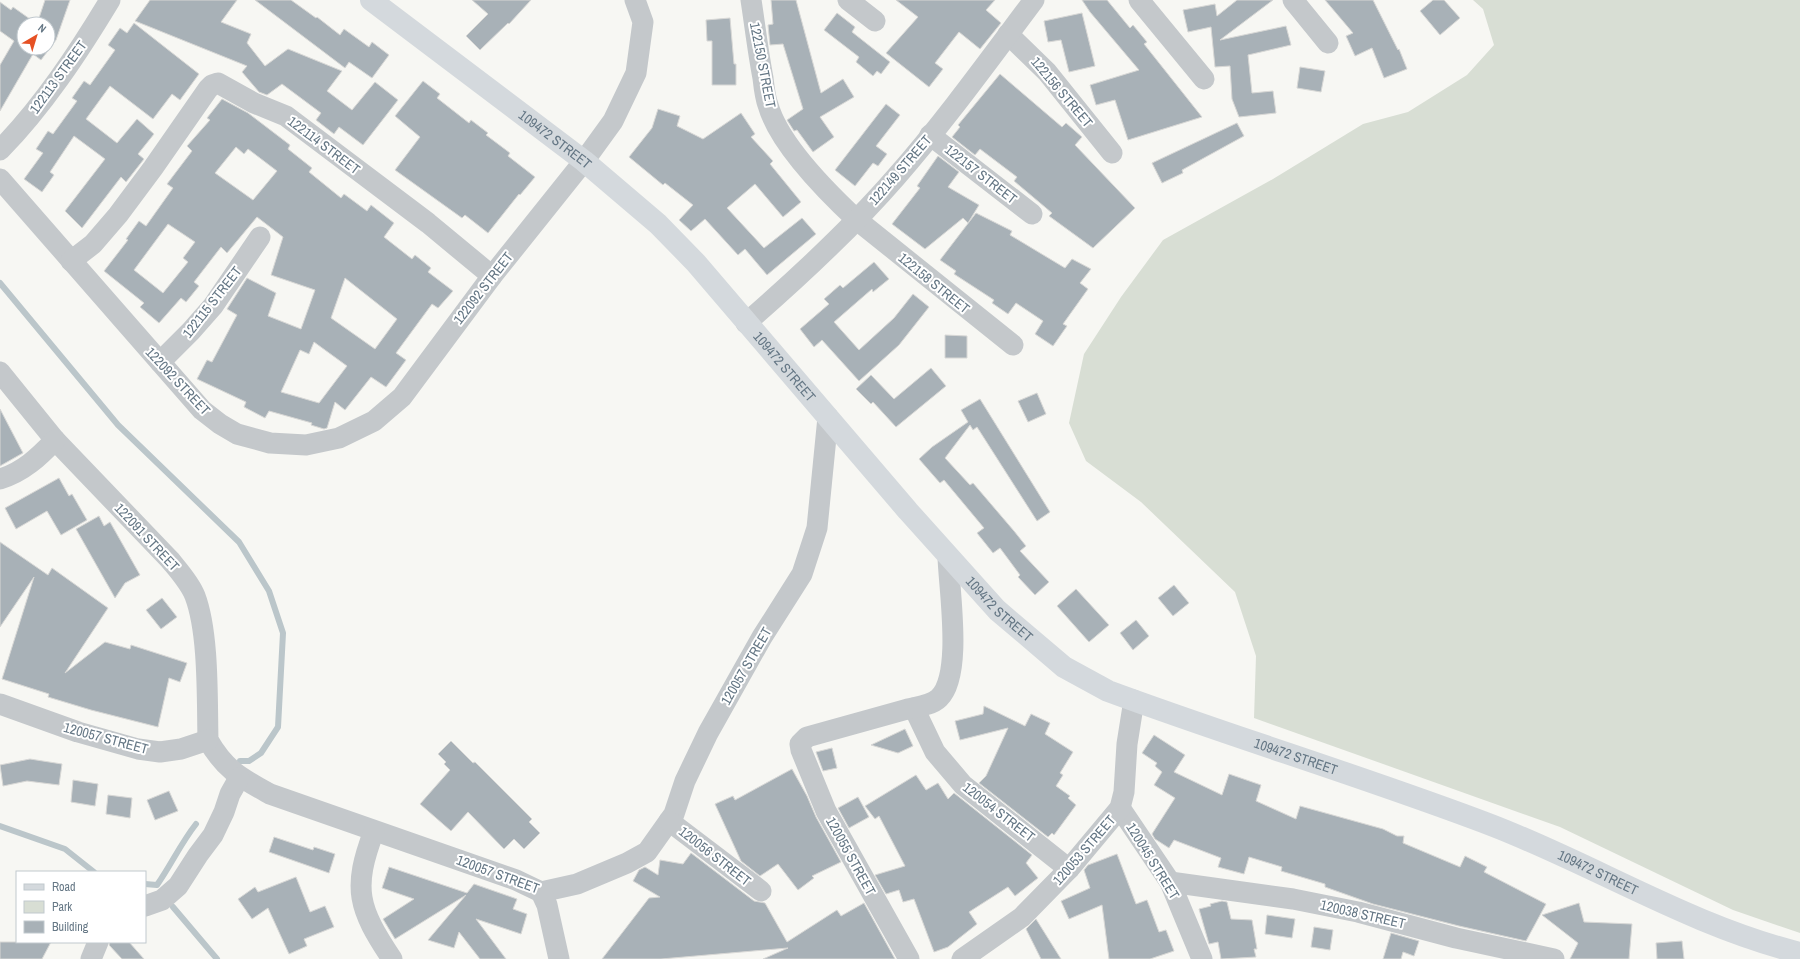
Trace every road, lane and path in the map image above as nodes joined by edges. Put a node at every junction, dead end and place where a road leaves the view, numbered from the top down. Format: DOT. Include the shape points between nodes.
graph roads {
  1 [pos="110,0"];
  2 [pos="371,0"];
  3 [pos="635,0"];
  4 [pos="751,0"];
  5 [pos="848,0"];
  6 [pos="1034,0"];
  7 [pos="1139,0"];
  8 [pos="1293,0"];
  9 [pos="875,21"];
  10 [pos="1008,34"];
  11 [pos="1328,43"];
  12 [pos="1204,79"];
  13 [pos="930,135"];
  14 [pos="0,150"];
  15 [pos="1112,153"];
  16 [pos="584,161"];
  17 [pos="0,179"];
  18 [pos="1032,214"];
  19 [pos="857,220"];
  20 [pos="260,237"];
  21 [pos="71,261"];
  22 [pos="492,276"];
  23 [pos="746,323"];
  24 [pos="1013,345"];
  25 [pos="160,362"];
  26 [pos="0,372"];
  27 [pos="828,417"];
  28 [pos="55,440"];
  29 [pos="0,479"];
  30 [pos="948,557"];
  31 [pos="1134,700"];
  32 [pos="0,704"];
  33 [pos="914,708"];
  34 [pos="208,740"];
  35 [pos="239,778"];
  36 [pos="1120,808"];
  37 [pos="669,821"];
  38 [pos="374,831"];
  39 [pos="1069,869"];
  40 [pos="1170,882"];
  41 [pos="761,891"];
  42 [pos="540,892"];
  43 [pos="146,906"];
  44 [pos="98,943"];
  45 [pos="1787,954"];
  46 [pos="91,959"];
  47 [pos="392,959"];
  48 [pos="558,959"];
  49 [pos="909,959"];
  50 [pos="962,959"];
  51 [pos="1202,959"];
  52 [pos="1554,959"];
  1 -- 14 [label="street, 122113 STREET" via="93,29 33,113"];
  2 -- 16 [label="street, 109472 STREET"];
  3 -- 16 [label="street, 122092 STREET" via="644,22 636,73 613,121"];
  4 -- 19 [label="street, 122150 STREET" via="768,106 781,133 802,161"];
  5 -- 9 [label="street"];
  6 -- 10 [label="street, 122149 STREET"];
  7 -- 12 [label="street"];
  8 -- 11 [label="street"];
  10 -- 13 [label="street, 122149 STREET"];
  10 -- 15 [label="street, 122156 STREET" via="1047,72"];
  13 -- 18 [label="street, 122157 STREET"];
  13 -- 19 [label="street, 122149 STREET"];
  16 -- 22 [label="street, 122092 STREET"];
  16 -- 23 [label="street, 109472 STREET" via="658,224 696,263"];
  17 -- 21 [label="street, 122092 STREET"];
  19 -- 23 [label="street, 122149 STREET" via="812,265"];
  19 -- 24 [label="street, 122158 STREET"];
  20 -- 25 [label="street, 122115 STREET" via="213,306"];
  21 -- 22 [label="street, 122114 STREET" via="93,244 114,220 208,89 218,83 254,103 286,116 428,223"];
  21 -- 25 [label="street, 122092 STREET"];
  22 -- 25 [label="street, 122092 STREET" via="402,397 374,420 339,438 306,445 270,443 237,434 202,410"];
  23 -- 27 [label="street, 109472 STREET"];
  26 -- 28 [label="street, 122091 STREET"];
  27 -- 30 [label="street, 109472 STREET"];
  27 -- 37 [label="street, 120057 STREET" via="817,528 802,574 708,733"];
  28 -- 29 [label="street" via="22,470"];
  28 -- 34 [label="street, 122091 STREET" via="170,560 194,594 200,612 204,649"];
  30 -- 31 [label="street, 109472 STREET" via="997,610 1064,667 1108,691"];
  30 -- 33 [label="street" via="954,641 951,668 946,686 938,699"];
  31 -- 36 [label="street, 120053 STREET"];
  31 -- 45 [label="street, 109472 STREET" via="1492,826 1569,858 1716,926"];
  32 -- 34 [label="street, 120057 STREET" via="78,732 138,749 160,752 181,749"];
  33 -- 39 [label="street, 120054 STREET" via="935,752 964,785"];
  33 -- 49 [label="street, 120055 STREET" via="807,737 800,744 826,811"];
  34 -- 35 [label="street, 120057 STREET" via="215,753"];
  35 -- 38 [label="street, 120057 STREET" via="270,794"];
  35 -- 43 [label="street" via="213,835 178,886 162,900"];
  36 -- 39 [label="street, 120053 STREET"];
  36 -- 40 [label="street, 120045 STREET"];
  37 -- 41 [label="street, 120056 STREET"];
  37 -- 42 [label="street, 120057 STREET" via="647,852 577,884"];
  38 -- 42 [label="street, 120057 STREET" via="516,880"];
  38 -- 47 [label="street" via="363,862 361,897 366,915"];
  39 -- 50 [label="street, 120053 STREET" via="1022,917"];
  40 -- 51 [label="street, 120045 STREET"];
  40 -- 52 [label="street, 120038 STREET" via="1293,899 1358,912 1456,938"];
  42 -- 48 [label="street" via="547,905"];
  44 -- 46 [label="street"];
}
